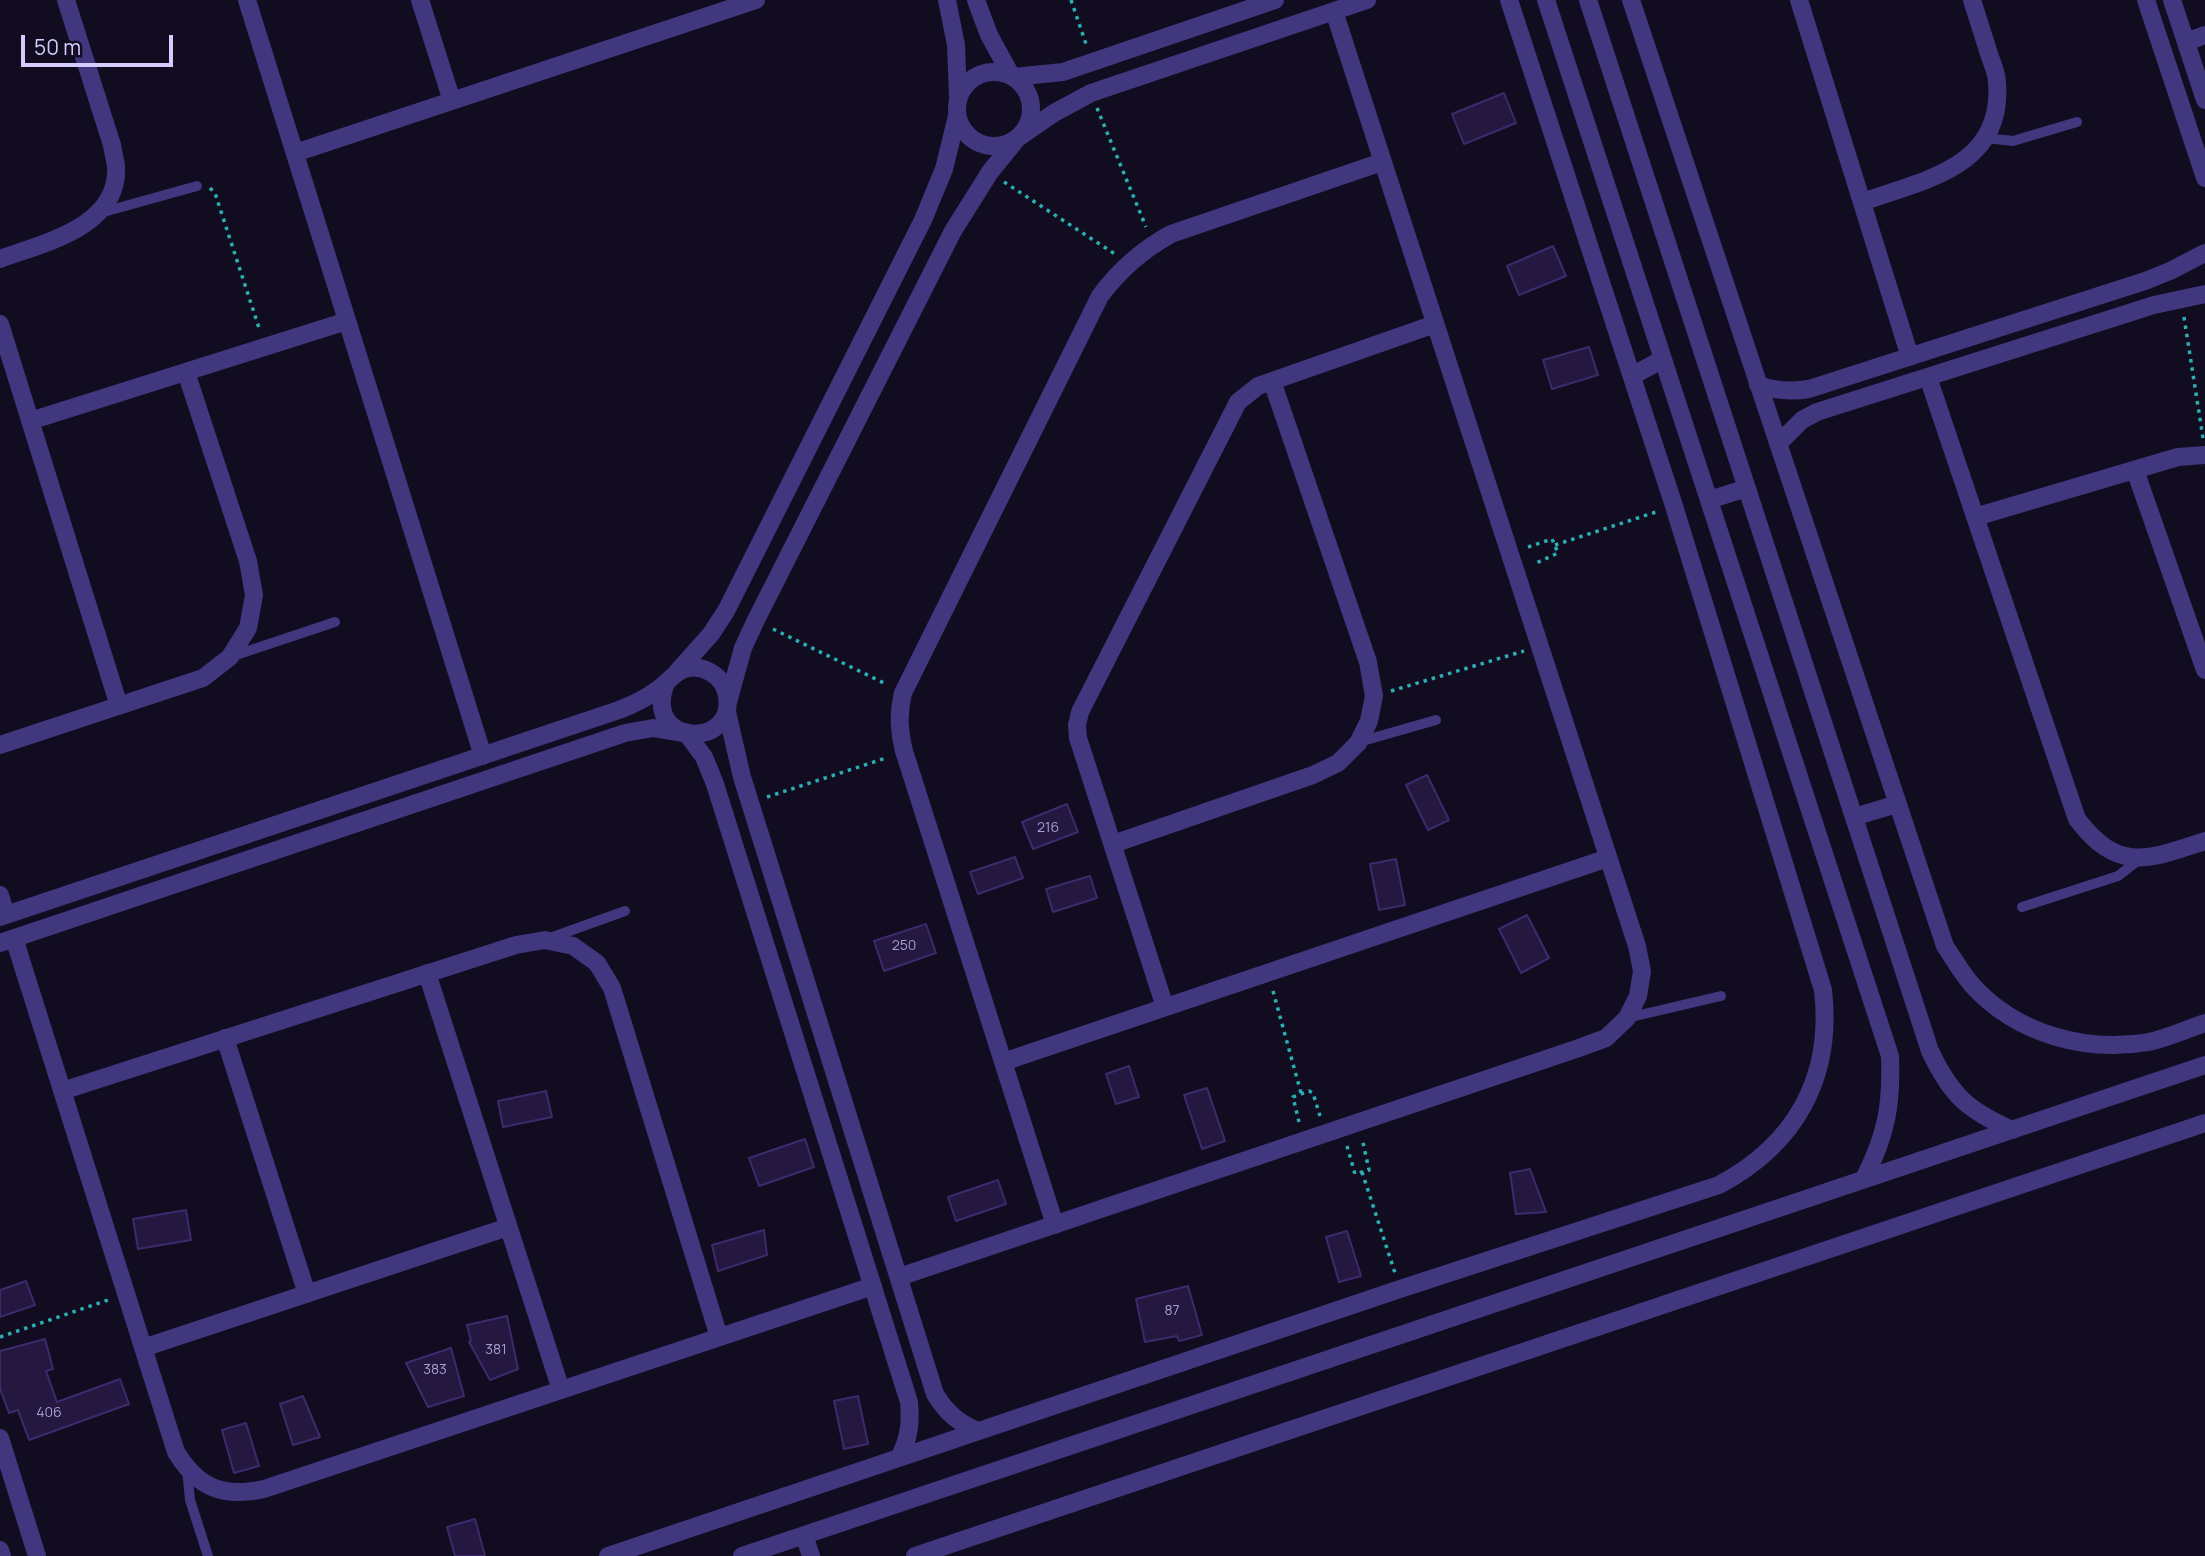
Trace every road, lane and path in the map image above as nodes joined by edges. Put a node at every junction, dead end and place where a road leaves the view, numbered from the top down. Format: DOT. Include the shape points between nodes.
graph roads {
  1 [pos="66,0"];
  2 [pos="247,0"];
  3 [pos="420,0"];
  4 [pos="756,0"];
  5 [pos="947,0"];
  6 [pos="976,0"];
  7 [pos="1071,0"];
  8 [pos="1275,0"];
  9 [pos="1367,0"];
  10 [pos="1509,0"];
  11 [pos="1546,0"];
  12 [pos="1588,0"];
  13 [pos="1632,0"];
  14 [pos="1799,0"];
  15 [pos="1972,0"];
  16 [pos="2146,0"];
  17 [pos="2172,0"];
  18 [pos="1334,11"];
  19 [pos="2205,35"];
  20 [pos="2186,42"];
  21 [pos="1093,62"];
  22 [pos="1013,76"];
  23 [pos="1091,93"];
  24 [pos="958,96"];
  25 [pos="2205,100"];
  26 [pos="452,101"];
  27 [pos="957,116"];
  28 [pos="2077,122"];
  29 [pos="1018,138"];
  30 [pos="1986,138"];
  31 [pos="295,153"];
  32 [pos="1382,162"];
  33 [pos="990,172"];
  34 [pos="2205,178"];
  35 [pos="197,186"];
  36 [pos="1862,202"];
  37 [pos="99,213"];
  38 [pos="1153,244"];
  39 [pos="2205,253"];
  40 [pos="0,259"];
  41 [pos="1128,262"];
  42 [pos="2205,294"];
  43 [pos="2181,298"];
  44 [pos="347,321"];
  45 [pos="0,324"];
  46 [pos="1435,324"];
  47 [pos="265,347"];
  48 [pos="1910,357"];
  49 [pos="1663,359"];
  50 [pos="186,372"];
  51 [pos="1632,376"];
  52 [pos="1928,377"];
  53 [pos="1272,381"];
  54 [pos="1758,385"];
  55 [pos="30,421"];
  56 [pos="1778,444"];
  57 [pos="2204,447"];
  58 [pos="2135,470"];
  59 [pos="1747,488"];
  60 [pos="1709,500"];
  61 [pos="1674,506"];
  62 [pos="1975,517"];
  63 [pos="1555,545"];
  64 [pos="1513,562"];
  65 [pos="756,620"];
  66 [pos="335,622"];
  67 [pos="1539,646"];
  68 [pos="230,657"];
  69 [pos="2205,670"];
  70 [pos="670,679"];
  71 [pos="903,693"];
  72 [pos="1374,696"];
  73 [pos="119,706"];
  74 [pos="727,707"];
  75 [pos="1436,720"];
  76 [pos="685,733"];
  77 [pos="1358,743"];
  78 [pos="0,745"];
  79 [pos="904,751"];
  80 [pos="483,756"];
  81 [pos="750,802"];
  82 [pos="1897,804"];
  83 [pos="1854,817"];
  84 [pos="2205,841"];
  85 [pos="1113,844"];
  86 [pos="1608,858"];
  87 [pos="2140,858"];
  88 [pos="0,895"];
  89 [pos="2022,907"];
  90 [pos="625,911"];
  91 [pos="3,916"];
  92 [pos="545,940"];
  93 [pos="7,941"];
  94 [pos="1268,972"];
  95 [pos="427,973"];
  96 [pos="1721,996"];
  97 [pos="1165,1007"];
  98 [pos="1627,1018"];
  99 [pos="2205,1023"];
  100 [pos="225,1038"];
  101 [pos="1003,1062"];
  102 [pos="2205,1065"];
  103 [pos="62,1091"];
  104 [pos="1301,1093"];
  105 [pos="2205,1123"];
  106 [pos="1351,1125"];
  107 [pos="2012,1130"];
  108 [pos="1325,1134"];
  109 [pos="1303,1141"];
  110 [pos="1362,1172"];
  111 [pos="1864,1179"];
  112 [pos="1055,1225"];
  113 [pos="509,1227"];
  114 [pos="899,1277"];
  115 [pos="873,1286"];
  116 [pos="1400,1289"];
  117 [pos="126,1293"];
  118 [pos="307,1294"];
  119 [pos="0,1337"];
  120 [pos="719,1337"];
  121 [pos="144,1348"];
  122 [pos="561,1390"];
  123 [pos="978,1431"];
  124 [pos="0,1438"];
  125 [pos="899,1458"];
  126 [pos="187,1470"];
  127 [pos="804,1535"];
  128 [pos="0,1550"];
  129 [pos="2,1556"];
  130 [pos="37,1556"];
  131 [pos="208,1556"];
  132 [pos="608,1556"];
  133 [pos="742,1556"];
  134 [pos="811,1556"];
  135 [pos="915,1556"];
  1 -- 37 [label="street" via="116,169 112,192"];
  2 -- 31 [label="street"];
  3 -- 26 [label="street"];
  4 -- 26 [label="street"];
  5 -- 24 [label="street" via="956,45"];
  6 -- 22 [label="street" via="989,35"];
  7 -- 21 [label="path"];
  8 -- 21 [label="street"];
  9 -- 18 [label="street"];
  10 -- 51 [label="street"];
  11 -- 49 [label="street"];
  12 -- 59 [label="street"];
  13 -- 54 [label="street"];
  14 -- 36 [label="street"];
  15 -- 30 [label="street" via="1997,80 1997,110"];
  16 -- 34 [label="street"];
  17 -- 20 [label="street"];
  18 -- 23 [label="street"];
  18 -- 32 [label="street"];
  19 -- 20 [label="street"];
  20 -- 25 [label="street"];
  21 -- 22 [label="street" via="1063,72"];
  22 -- 24 [label="street" via="980,74"];
  22 -- 29 [label="street" via="1029,95 1031,106 1031,117"];
  23 -- 29 [label="street"];
  23 -- 38 [label="path"];
  24 -- 27 [label="street"];
  26 -- 31 [label="street"];
  27 -- 29 [label="street" via="969,137 980,143 1004,145"];
  27 -- 70 [label="street" via="944,169 923,220 732,599 694,656"];
  28 -- 30 [label="lane" via="2013,141"];
  29 -- 33 [label="street"];
  30 -- 36 [label="street" via="1967,160 1941,174"];
  31 -- 44 [label="street"];
  32 -- 38 [label="street"];
  32 -- 46 [label="street"];
  33 -- 41 [label="path"];
  33 -- 65 [label="street" via="953,231"];
  35 -- 37 [label="lane"];
  35 -- 47 [label="path" via="215,193"];
  36 -- 48 [label="street"];
  37 -- 40 [label="street" via="80,228"];
  38 -- 41 [label="street"];
  39 -- 48 [label="street" via="2145,281"];
  41 -- 71 [label="street" via="1100,296"];
  42 -- 43 [label="street"];
  43 -- 52 [label="street"];
  43 -- 57 [label="path"];
  44 -- 47 [label="street"];
  44 -- 80 [label="street"];
  45 -- 55 [label="street"];
  46 -- 53 [label="street"];
  46 -- 64 [label="street"];
  47 -- 50 [label="street"];
  48 -- 54 [label="street" via="1809,389 1792,392"];
  49 -- 51 [label="street"];
  49 -- 60 [label="street"];
  50 -- 55 [label="street"];
  50 -- 68 [label="street" via="248,561 254,595 248,628"];
  51 -- 61 [label="street"];
  52 -- 56 [label="street" via="1817,412"];
  52 -- 62 [label="street"];
  53 -- 72 [label="street" via="1368,662"];
  53 -- 85 [label="street" via="1247,393 1231,413 1078,718 1078,738"];
  54 -- 56 [label="street"];
  55 -- 73 [label="street"];
  56 -- 82 [label="street"];
  57 -- 58 [label="street"];
  58 -- 62 [label="street"];
  58 -- 69 [label="street"];
  59 -- 60 [label="street"];
  59 -- 83 [label="street"];
  60 -- 111 [label="street" via="1890,1056 1887,1120"];
  61 -- 63 [label="path"];
  61 -- 116 [label="street" via="1823,990 1825,1032 1817,1074 1799,1113 1773,1148 1719,1185"];
  62 -- 87 [label="street" via="2077,818 2093,839 2115,853"];
  63 -- 64 [label="path" via="1551,538"];
  63 -- 64 [label="path" via="1557,555"];
  64 -- 67 [label="street"];
  65 -- 71 [label="path"];
  65 -- 74 [label="street"];
  66 -- 68 [label="lane"];
  67 -- 72 [label="path"];
  67 -- 86 [label="street"];
  68 -- 73 [label="street" via="203,678"];
  70 -- 74 [label="street" via="685,669 710,672 726,690"];
  70 -- 76 [label="street" via="661,706 672,726"];
  70 -- 80 [label="street" via="644,699 619,710"];
  71 -- 79 [label="street" via="899,732"];
  72 -- 77 [label="street" via="1370,721"];
  73 -- 78 [label="street"];
  74 -- 76 [label="street" via="722,721 707,733"];
  74 -- 81 [label="street"];
  75 -- 77 [label="lane"];
  76 -- 93 [label="street" via="653,728 625,733"];
  76 -- 115 [label="street" via="713,777"];
  77 -- 85 [label="street" via="1339,763 1313,775"];
  79 -- 81 [label="path"];
  79 -- 101 [label="street"];
  80 -- 91 [label="street"];
  81 -- 114 [label="street"];
  82 -- 83 [label="street"];
  82 -- 99 [label="street" via="1945,946 1973,986 2010,1017 2054,1038 2102,1046 2151,1042"];
  83 -- 107 [label="street" via="1942,1077 1961,1100"];
  84 -- 87 [label="street"];
  85 -- 97 [label="street"];
  86 -- 94 [label="street"];
  86 -- 98 [label="street" via="1642,971 1638,996"];
  87 -- 89 [label="lane" via="2118,876"];
  88 -- 91 [label="street"];
  90 -- 92 [label="lane"];
  92 -- 95 [label="street"];
  92 -- 120 [label="street" via="573,946 589,957 612,989"];
  93 -- 103 [label="street"];
  94 -- 97 [label="street"];
  94 -- 104 [label="path"];
  95 -- 100 [label="street"];
  95 -- 113 [label="street"];
  96 -- 98 [label="lane"];
  97 -- 101 [label="street"];
  98 -- 106 [label="street" via="1606,1038"];
  100 -- 103 [label="street"];
  100 -- 118 [label="street"];
  101 -- 112 [label="street"];
  102 -- 107 [label="street"];
  103 -- 117 [label="street"];
  104 -- 108 [label="path" via="1313,1093"];
  104 -- 109 [label="path" via="1293,1099"];
  105 -- 135 [label="street"];
  106 -- 108 [label="street"];
  106 -- 110 [label="path" via="1370,1168"];
  106 -- 110 [label="path" via="1354,1173"];
  107 -- 111 [label="street"];
  108 -- 109 [label="street"];
  109 -- 112 [label="street"];
  110 -- 116 [label="path"];
  111 -- 127 [label="street"];
  112 -- 114 [label="street"];
  113 -- 118 [label="street"];
  113 -- 122 [label="street"];
  114 -- 123 [label="street" via="935,1394 953,1417"];
  115 -- 120 [label="street"];
  115 -- 125 [label="street" via="909,1402 909,1431"];
  116 -- 123 [label="street"];
  117 -- 119 [label="path"];
  117 -- 121 [label="street"];
  118 -- 121 [label="street"];
  120 -- 122 [label="street"];
  121 -- 126 [label="street"];
  122 -- 126 [label="street" via="243,1493 223,1492"];
  123 -- 125 [label="street"];
  124 -- 130 [label="street"];
  125 -- 132 [label="street"];
  126 -- 131 [label="lane" via="190,1500"];
  127 -- 133 [label="street"];
  127 -- 134 [label="street"];
  128 -- 129 [label="street"];
}
